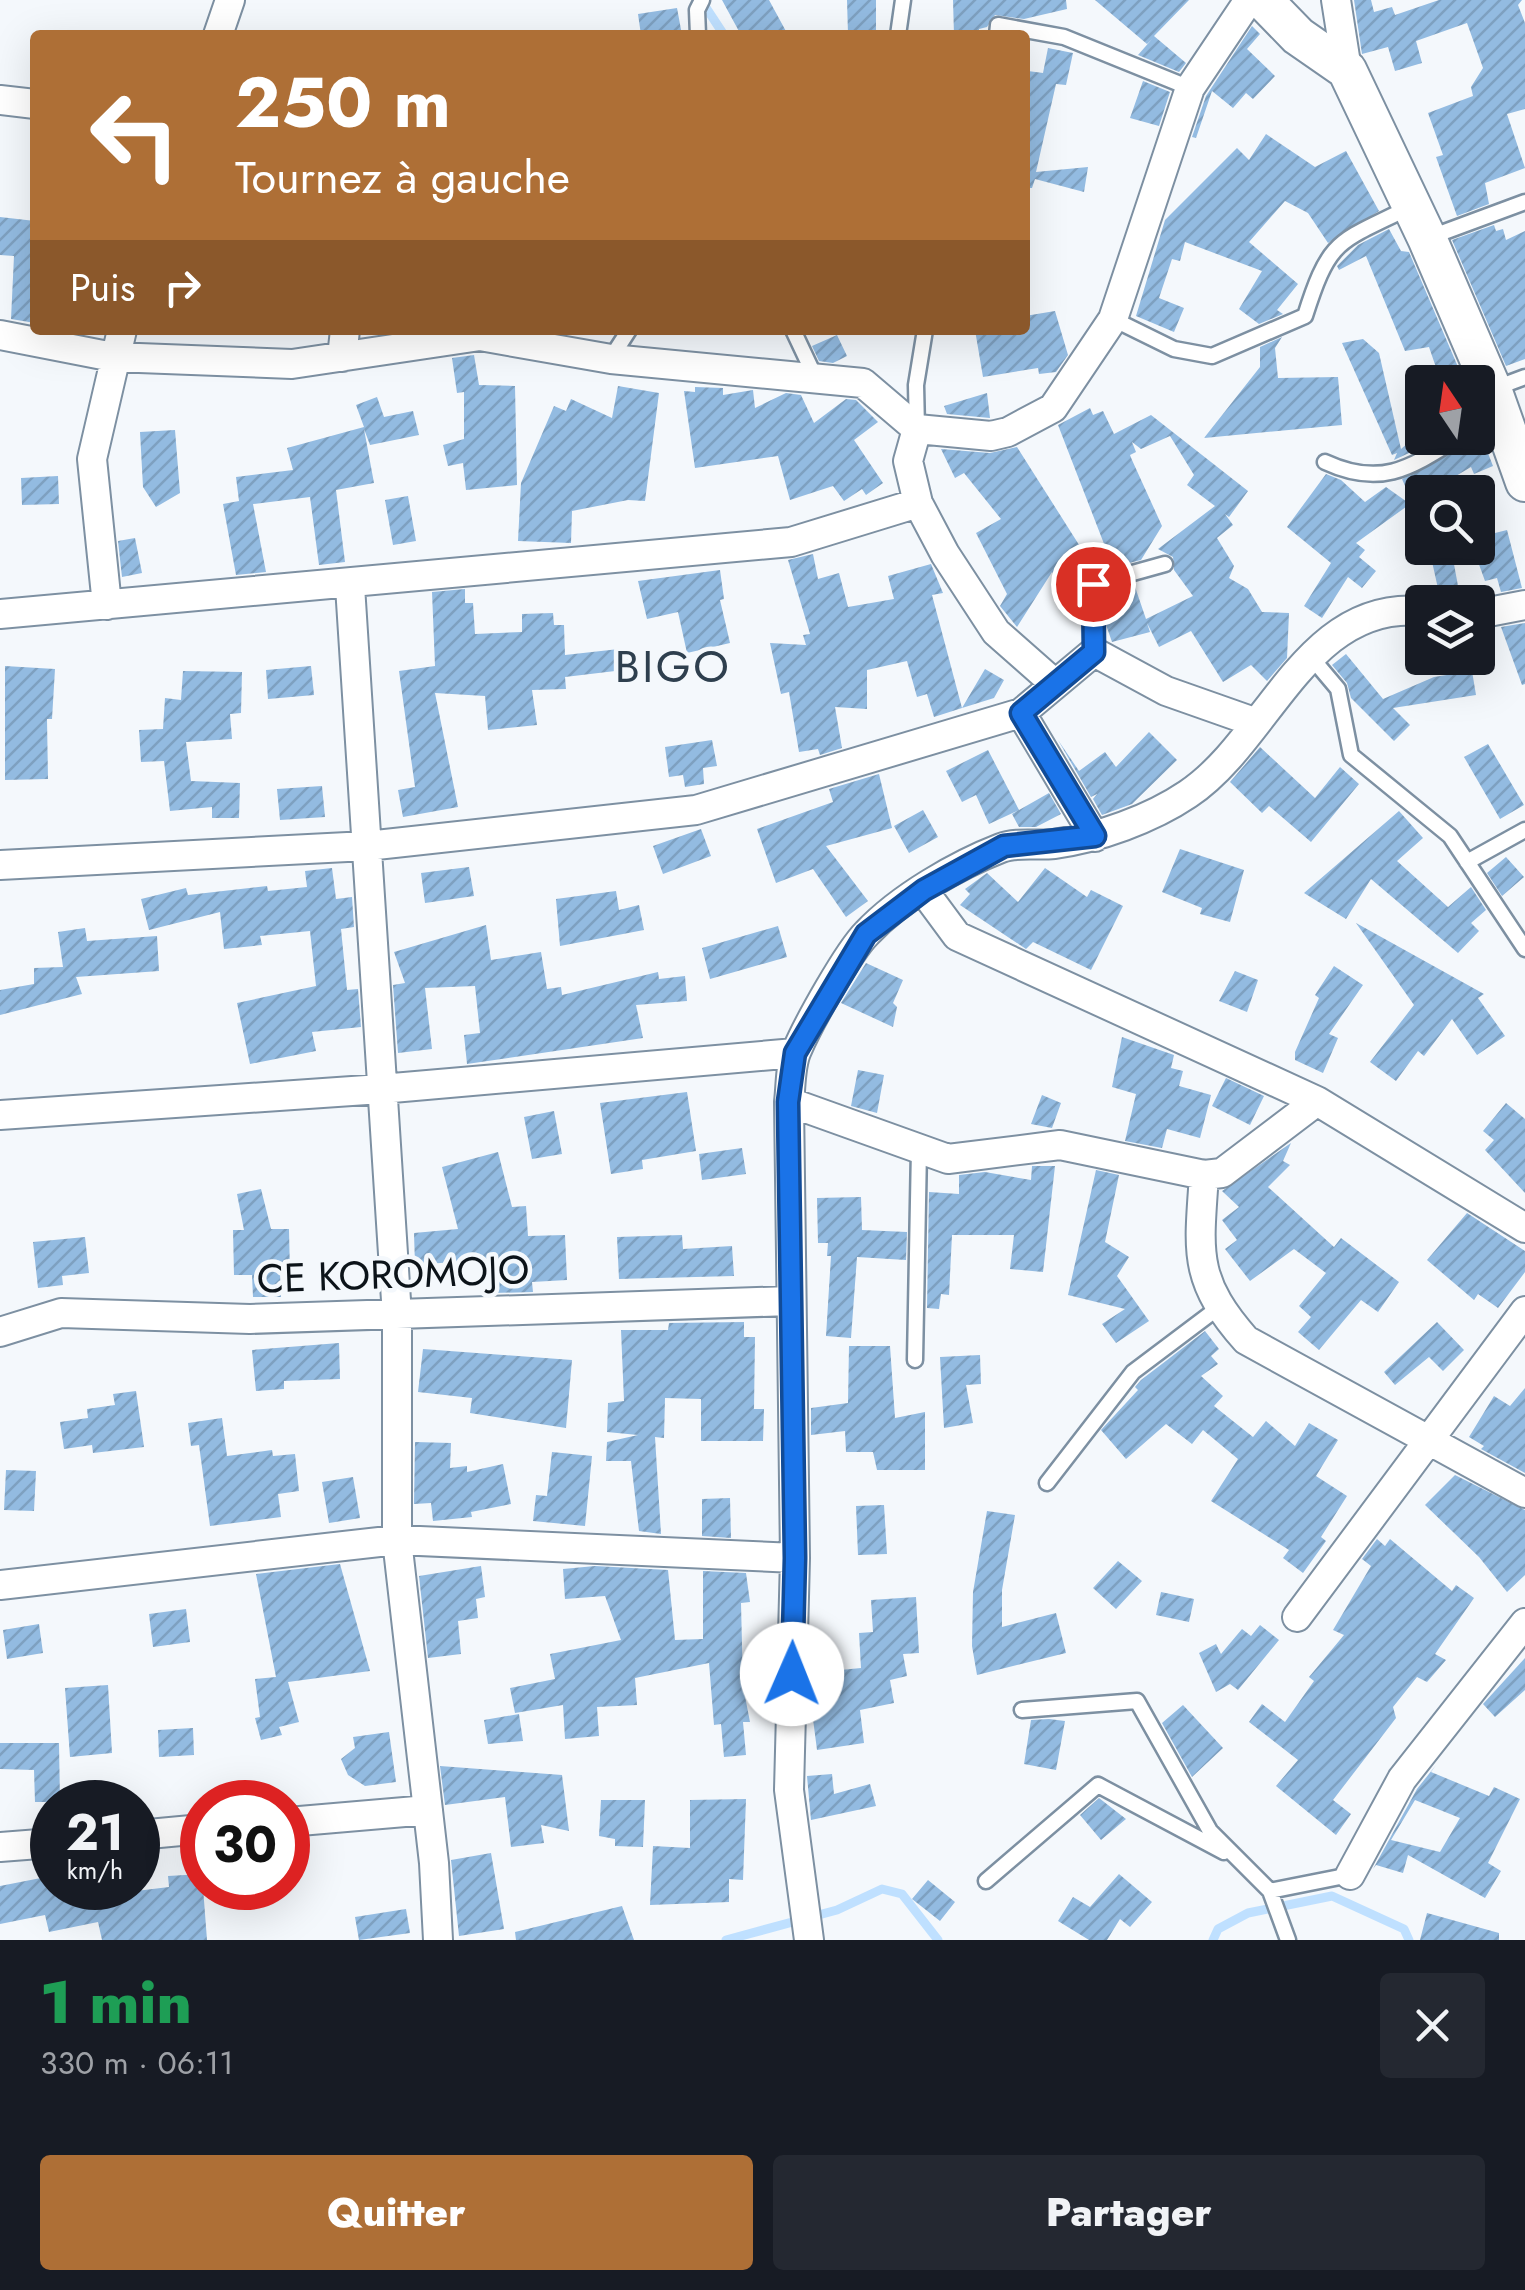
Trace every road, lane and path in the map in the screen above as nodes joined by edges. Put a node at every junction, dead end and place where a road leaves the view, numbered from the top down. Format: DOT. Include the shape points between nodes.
graph roads {
  1 [pos="230,0"];
  2 [pos="702,0"];
  3 [pos="903,0"];
  4 [pos="1249,0"];
  5 [pos="1263,0"];
  6 [pos="1337,0"];
  7 [pos="220,30"];
  8 [pos="698,30"];
  9 [pos="900,30"];
  10 [pos="998,30"];
  11 [pos="1026,30"];
  12 [pos="1030,31"];
  13 [pos="1346,70"];
  14 [pos="1190,88"];
  15 [pos="0,100"];
  16 [pos="30,103"];
  17 [pos="1525,202"];
  18 [pos="1419,222"];
  19 [pos="1113,319"];
  20 [pos="0,335"];
  21 [pos="626,335"];
  22 [pos="795,335"];
  23 [pos="923,335"];
  24 [pos="117,344"];
  25 [pos="343,344"];
  26 [pos="611,359"];
  27 [pos="818,381"];
  28 [pos="1501,399"];
  29 [pos="917,429"];
  30 [pos="1431,455"];
  31 [pos="1325,462"];
  32 [pos="1525,482"];
  33 [pos="918,504"];
  34 [pos="1165,564"];
  35 [pos="350,586"];
  36 [pos="1525,605"];
  37 [pos="107,606"];
  38 [pos="1405,609"];
  39 [pos="1495,611"];
  40 [pos="0,614"];
  41 [pos="1094,652"];
  42 [pos="1311,658"];
  43 [pos="1055,684"];
  44 [pos="1021,713"];
  45 [pos="1254,722"];
  46 [pos="1525,830"];
  47 [pos="1095,836"];
  48 [pos="367,846"];
  49 [pos="1467,862"];
  50 [pos="0,865"];
  51 [pos="924,890"];
  52 [pos="1525,950"];
  53 [pos="795,1053"];
  54 [pos="382,1089"];
  55 [pos="1317,1101"];
  56 [pos="788,1102"];
  57 [pos="0,1115"];
  58 [pos="918,1148"];
  59 [pos="1204,1175"];
  60 [pos="1525,1228"];
  61 [pos="790,1301"];
  62 [pos="1218,1308"];
  63 [pos="1525,1311"];
  64 [pos="397,1316"];
  65 [pos="0,1332"];
  66 [pos="915,1360"];
  67 [pos="1429,1439"];
  68 [pos="1047,1483"];
  69 [pos="1525,1492"];
  70 [pos="397,1540"];
  71 [pos="795,1558"];
  72 [pos="0,1585"];
  73 [pos="1298,1618"];
  74 [pos="1525,1623"];
  75 [pos="1022,1710"];
  76 [pos="428,1810"];
  77 [pos="310,1820"];
  78 [pos="30,1844"];
  79 [pos="0,1847"];
  80 [pos="1238,1860"];
  81 [pos="1350,1875"];
  82 [pos="986,1881"];
  83 [pos="1270,1891"];
  84 [pos="806,1925"];
  85 [pos="438,1940"];
  86 [pos="1288,1940"];
  1 -- 7 [label="street"];
  2 -- 8 [label="lane"];
  3 -- 9 [label="lane"];
  4 -- 14 [label="street"];
  5 -- 13 [label="street"];
  6 -- 13 [label="street"];
  10 -- 11 [label="lane"];
  12 -- 14 [label="lane" via="1064,37"];
  13 -- 18 [label="street"];
  14 -- 19 [label="street"];
  15 -- 16 [label="street"];
  17 -- 18 [label="lane"];
  18 -- 19 [label="lane" via="1338,243 1320,269 1304,316 1212,356 1174,349"];
  18 -- 28 [label="street"];
  19 -- 29 [label="street" via="1053,408 991,436"];
  20 -- 24 [label="street"];
  21 -- 26 [label="lane"];
  22 -- 27 [label="lane"];
  23 -- 29 [label="lane"];
  24 -- 25 [label="street" via="292,364"];
  24 -- 37 [label="street" via="92,459"];
  25 -- 26 [label="street" via="480,336"];
  26 -- 27 [label="street"];
  27 -- 29 [label="street" via="862,383"];
  28 -- 32 [label="street"];
  29 -- 33 [label="street" via="908,460"];
  30 -- 31 [label="lane" via="1410,468 1354,476"];
  33 -- 35 [label="street" via="791,542"];
  33 -- 43 [label="street" via="996,632"];
  34 -- 41 [label="lane" via="1093,584"];
  35 -- 37 [label="street"];
  35 -- 48 [label="street"];
  36 -- 39 [label="street"];
  37 -- 40 [label="street"];
  38 -- 42 [label="street" via="1357,620"];
  41 -- 43 [label="street"];
  41 -- 45 [label="street" via="1166,692"];
  42 -- 45 [label="street"];
  42 -- 49 [label="lane" via="1338,689 1351,755 1450,836"];
  43 -- 44 [label="street"];
  44 -- 47 [label="street"];
  44 -- 48 [label="street" via="696,810"];
  45 -- 47 [label="street" via="1234,756 1187,795"];
  46 -- 49 [label="lane"];
  47 -- 51 [label="street" via="1004,846"];
  48 -- 50 [label="street"];
  48 -- 54 [label="street"];
  49 -- 52 [label="lane"];
  51 -- 53 [label="street" via="866,934"];
  51 -- 55 [label="street" via="957,936"];
  53 -- 54 [label="street"];
  53 -- 56 [label="street"];
  54 -- 57 [label="street"];
  54 -- 64 [label="street"];
  55 -- 59 [label="street" via="1222,1174"];
  55 -- 60 [label="street"];
  56 -- 58 [label="street"];
  56 -- 61 [label="street"];
  58 -- 59 [label="street" via="948,1159 1060,1145"];
  58 -- 66 [label="lane"];
  59 -- 62 [label="street" via="1198,1258"];
  61 -- 64 [label="street, CE KOROMOJO"];
  61 -- 71 [label="street"];
  62 -- 67 [label="street" via="1246,1340"];
  62 -- 68 [label="lane" via="1133,1372"];
  63 -- 67 [label="street"];
  64 -- 65 [label="street, CE KOROMOJO" via="60,1313"];
  64 -- 70 [label="street"];
  67 -- 69 [label="street"];
  67 -- 73 [label="street"];
  70 -- 71 [label="street"];
  70 -- 72 [label="street"];
  70 -- 76 [label="street"];
  71 -- 84 [label="street" via="789,1790"];
  74 -- 81 [label="street" via="1402,1779"];
  75 -- 80 [label="lane" via="1137,1701 1210,1831"];
  76 -- 77 [label="street"];
  76 -- 85 [label="street"];
  78 -- 79 [label="street"];
  80 -- 82 [label="lane" via="1098,1786"];
  80 -- 83 [label="lane"];
  81 -- 83 [label="lane"];
  83 -- 86 [label="lane"];
}
